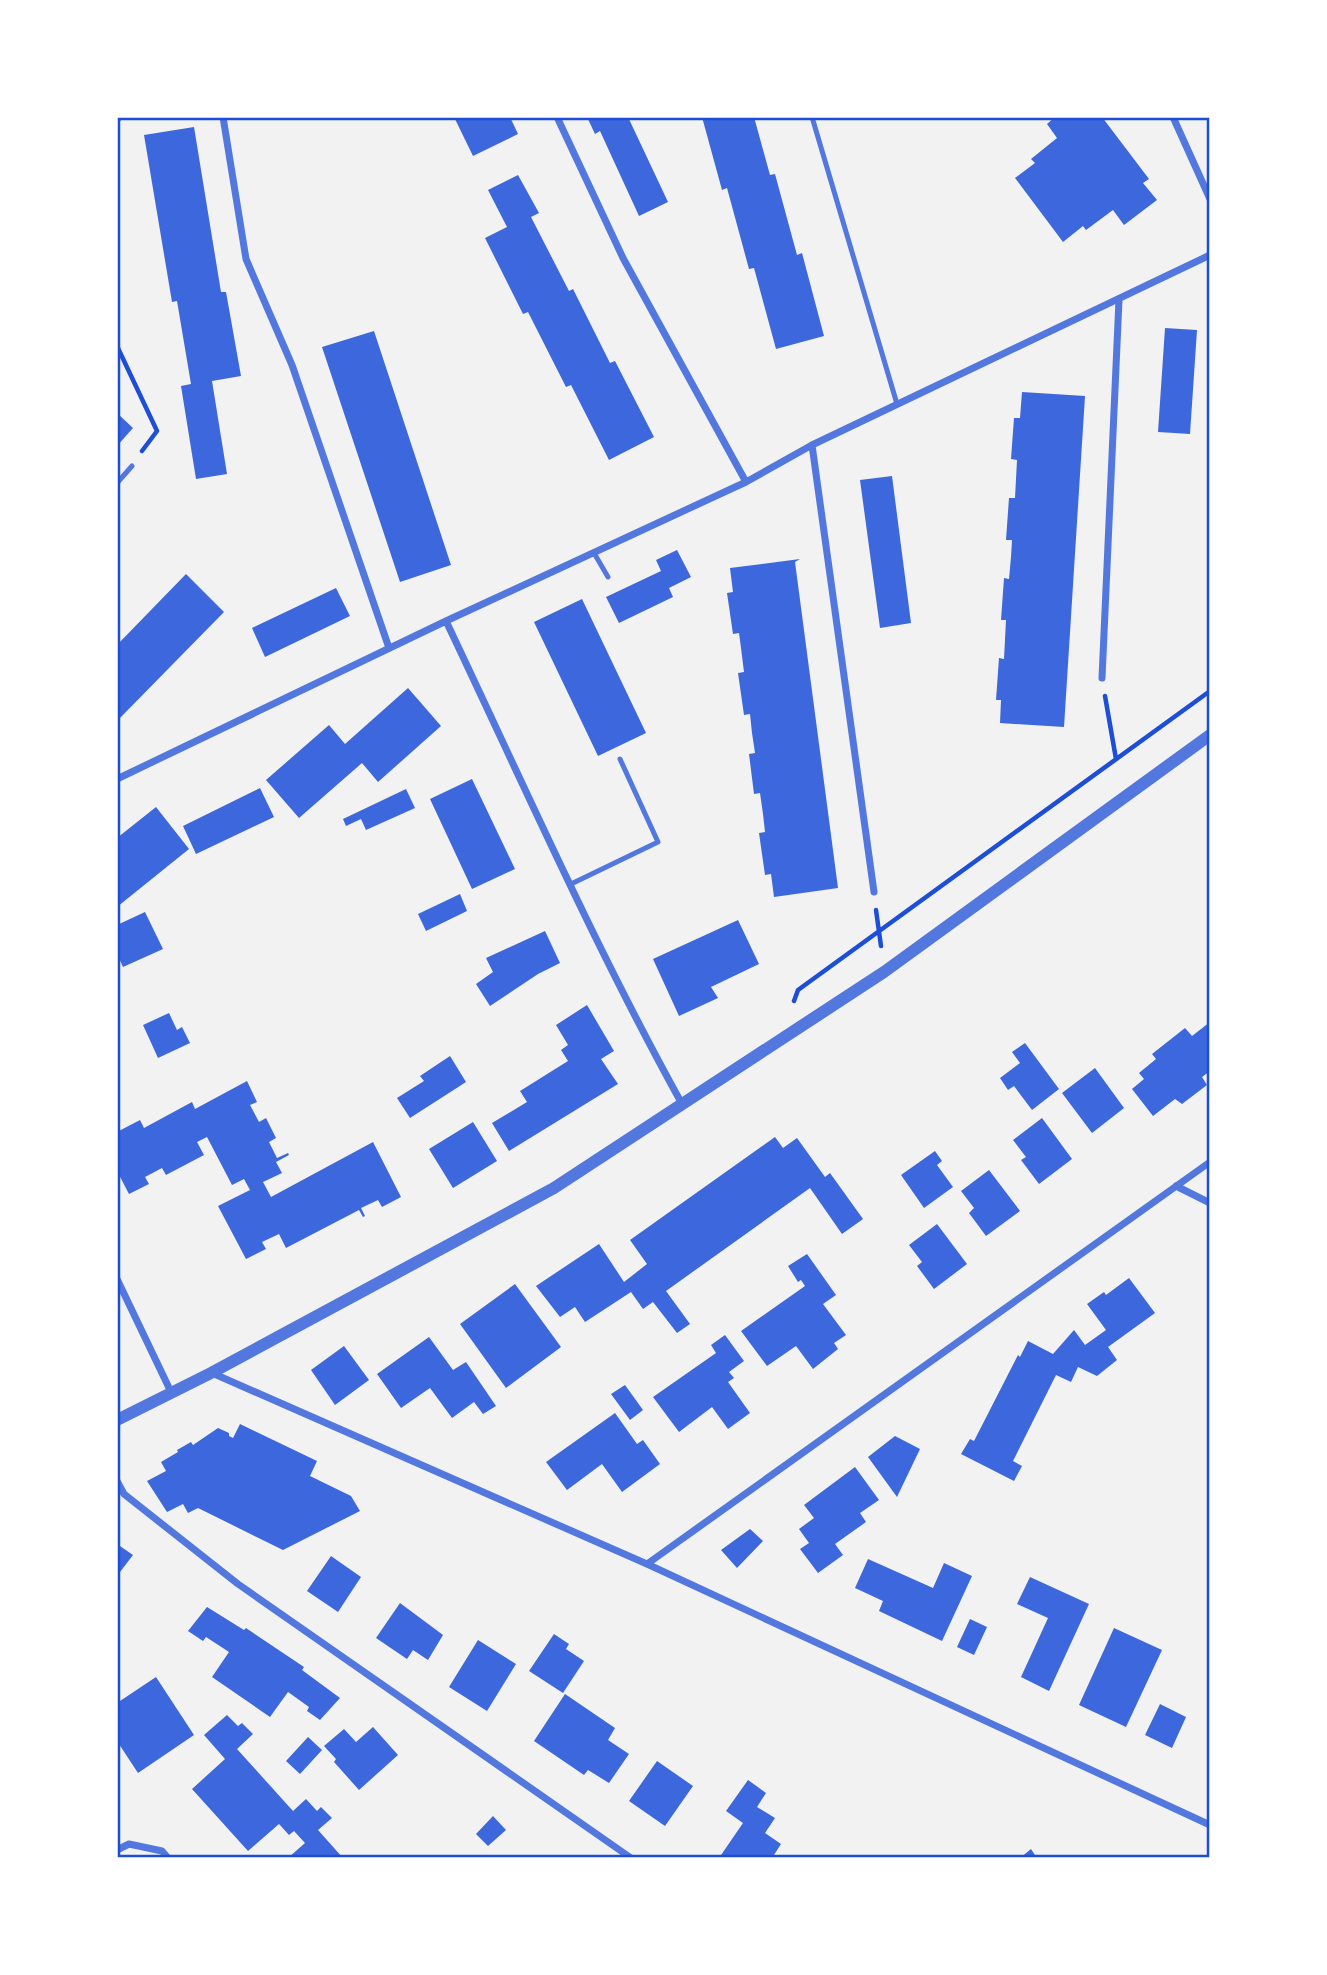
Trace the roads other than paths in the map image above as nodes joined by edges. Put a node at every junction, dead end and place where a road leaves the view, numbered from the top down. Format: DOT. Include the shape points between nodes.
graph roads {
  1 [pos="223,117"];
  2 [pos="556,117"];
  3 [pos="812,117"];
  4 [pos="1173,117"];
  5 [pos="1210,199"];
  6 [pos="1210,256"];
  7 [pos="1119,300"];
  8 [pos="897,404"];
  9 [pos="812,445"];
  10 [pos="132,466"];
  11 [pos="746,482"];
  12 [pos="117,483"];
  13 [pos="594,553"];
  14 [pos="608,577"];
  15 [pos="446,621"];
  16 [pos="389,648"];
  17 [pos="1102,678"];
  18 [pos="1210,735"];
  19 [pos="620,759"];
  20 [pos="117,779"];
  21 [pos="571,884"];
  22 [pos="874,891"];
  23 [pos="682,1104"];
  24 [pos="1210,1162"];
  25 [pos="1176,1186"];
  26 [pos="1210,1203"];
  27 [pos="117,1279"];
  28 [pos="211,1373"];
  29 [pos="171,1392"];
  30 [pos="117,1420"];
  31 [pos="117,1481"];
  32 [pos="647,1564"];
  33 [pos="1210,1825"];
  34 [pos="117,1850"];
  35 [pos="168,1858"];
  36 [pos="631,1858"];
  1 -- 16 [label="street" via="246,260 292,365"];
  2 -- 11 [label="street" via="623,258"];
  3 -- 8 [label="lane"];
  4 -- 5 [label="street"];
  6 -- 7 [label="street"];
  7 -- 8 [label="street"];
  7 -- 17 [label="street"];
  8 -- 9 [label="street"];
  9 -- 11 [label="street"];
  9 -- 22 [label="street"];
  10 -- 12 [label="lane"];
  11 -- 13 [label="street"];
  13 -- 14 [label="lane"];
  13 -- 15 [label="street"];
  15 -- 16 [label="street"];
  15 -- 21 [label="street"];
  16 -- 20 [label="street"];
  18 -- 23 [label="street" via="884,972"];
  19 -- 21 [label="lane" via="658,842"];
  21 -- 23 [label="street"];
  23 -- 28 [label="street" via="554,1188"];
  24 -- 25 [label="street"];
  25 -- 26 [label="street"];
  25 -- 32 [label="street"];
  27 -- 29 [label="street"];
  28 -- 29 [label="street"];
  28 -- 32 [label="street"];
  29 -- 30 [label="street"];
  31 -- 36 [label="street" via="124,1494 238,1584"];
  32 -- 33 [label="street"];
  34 -- 35 [label="street" via="129,1844 162,1851"];
}
